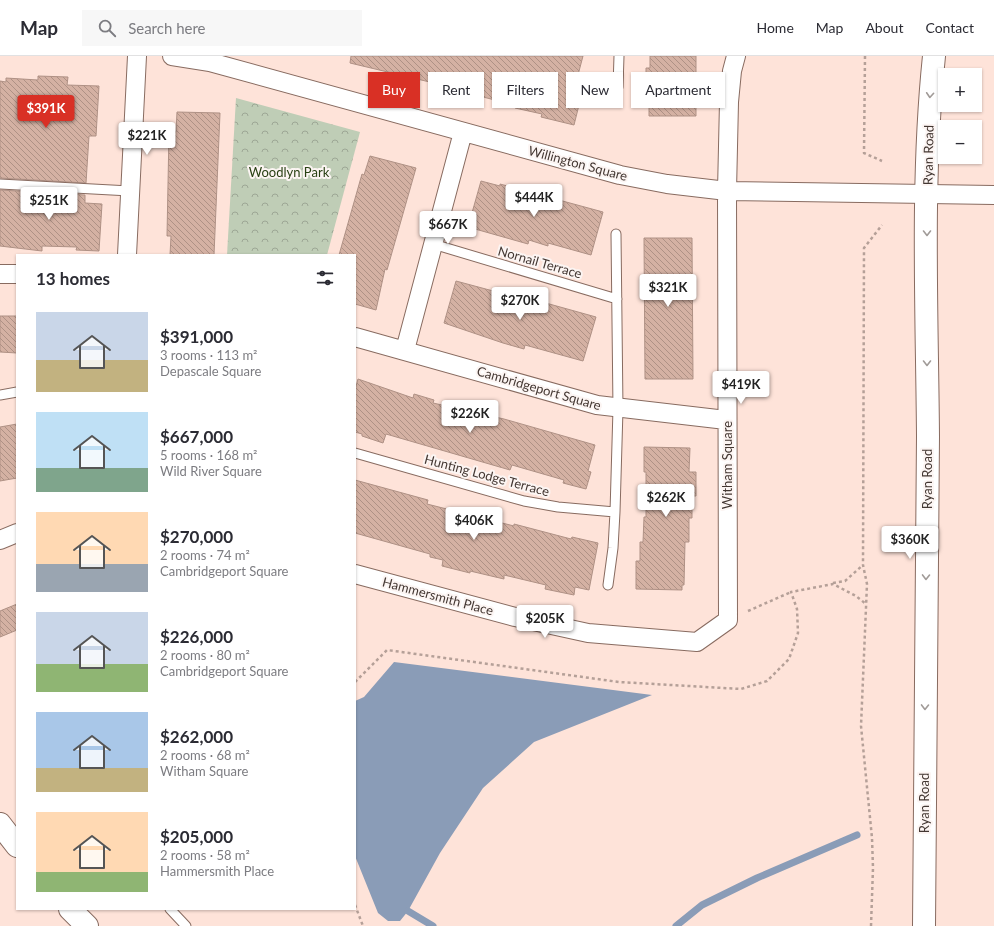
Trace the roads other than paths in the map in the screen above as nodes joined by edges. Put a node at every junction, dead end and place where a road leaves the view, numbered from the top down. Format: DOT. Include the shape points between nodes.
graph roads {
  1 [pos="137,56"];
  2 [pos="172,56"];
  3 [pos="618,56"];
  4 [pos="736,56"];
  5 [pos="934,56"];
  6 [pos="211,59"];
  7 [pos="618,72"];
  8 [pos="463,132"];
  9 [pos="0,184"];
  10 [pos="130,191"];
  11 [pos="727,191"];
  12 [pos="928,194"];
  13 [pos="994,195"];
  14 [pos="616,234"];
  15 [pos="433,244"];
  16 [pos="127,254"];
  17 [pos="0,274"];
  18 [pos="16,274"];
  19 [pos="617,299"];
  20 [pos="356,337"];
  21 [pos="405,350"];
  22 [pos="16,392"];
  23 [pos="0,395"];
  24 [pos="618,409"];
  25 [pos="726,420"];
  26 [pos="356,453"];
  27 [pos="615,512"];
  28 [pos="16,533"];
  29 [pos="0,540"];
  30 [pos="356,574"];
  31 [pos="608,585"];
  32 [pos="728,620"];
  33 [pos="71,910"];
  34 [pos="171,910"];
  35 [pos="87,926"];
  36 [pos="186,926"];
  37 [pos="924,926"];
  1 -- 10 [label="street"];
  2 -- 6 [label="street, Willington Square"];
  3 -- 7 [label="lane"];
  4 -- 11 [label="street, Witham Square" via="729,102"];
  5 -- 12 [label="main road, Ryan Road, one-way" via="930,96"];
  6 -- 8 [label="street, Willington Square"];
  8 -- 11 [label="street, Willington Square" via="620,175"];
  8 -- 15 [label="street"];
  9 -- 10 [label="lane"];
  10 -- 16 [label="street"];
  11 -- 12 [label="street, Willington Square"];
  11 -- 25 [label="street, Witham Square"];
  12 -- 13 [label="street, Willington Square"];
  12 -- 37 [label="main road, Ryan Road, one-way"];
  14 -- 19 [label="lane"];
  15 -- 19 [label="lane, Nornail Terrace"];
  15 -- 21 [label="street"];
  17 -- 18 [label="street"];
  19 -- 24 [label="lane"];
  20 -- 21 [label="street, Cambridgeport Square"];
  21 -- 24 [label="street, Cambridgeport Square"];
  22 -- 23 [label="lane"];
  24 -- 25 [label="street, Cambridgeport Square"];
  24 -- 27 [label="lane"];
  25 -- 32 [label="street, Witham Square"];
  26 -- 27 [label="lane, Hunting Lodge Terrace" via="524,501"];
  27 -- 31 [label="lane"];
  28 -- 29 [label="street"];
  30 -- 32 [label="street, Hammersmith Place" via="515,617 588,633 697,642"];
  33 -- 35 [label="main road"];
  34 -- 36 [label="lane"];
}
